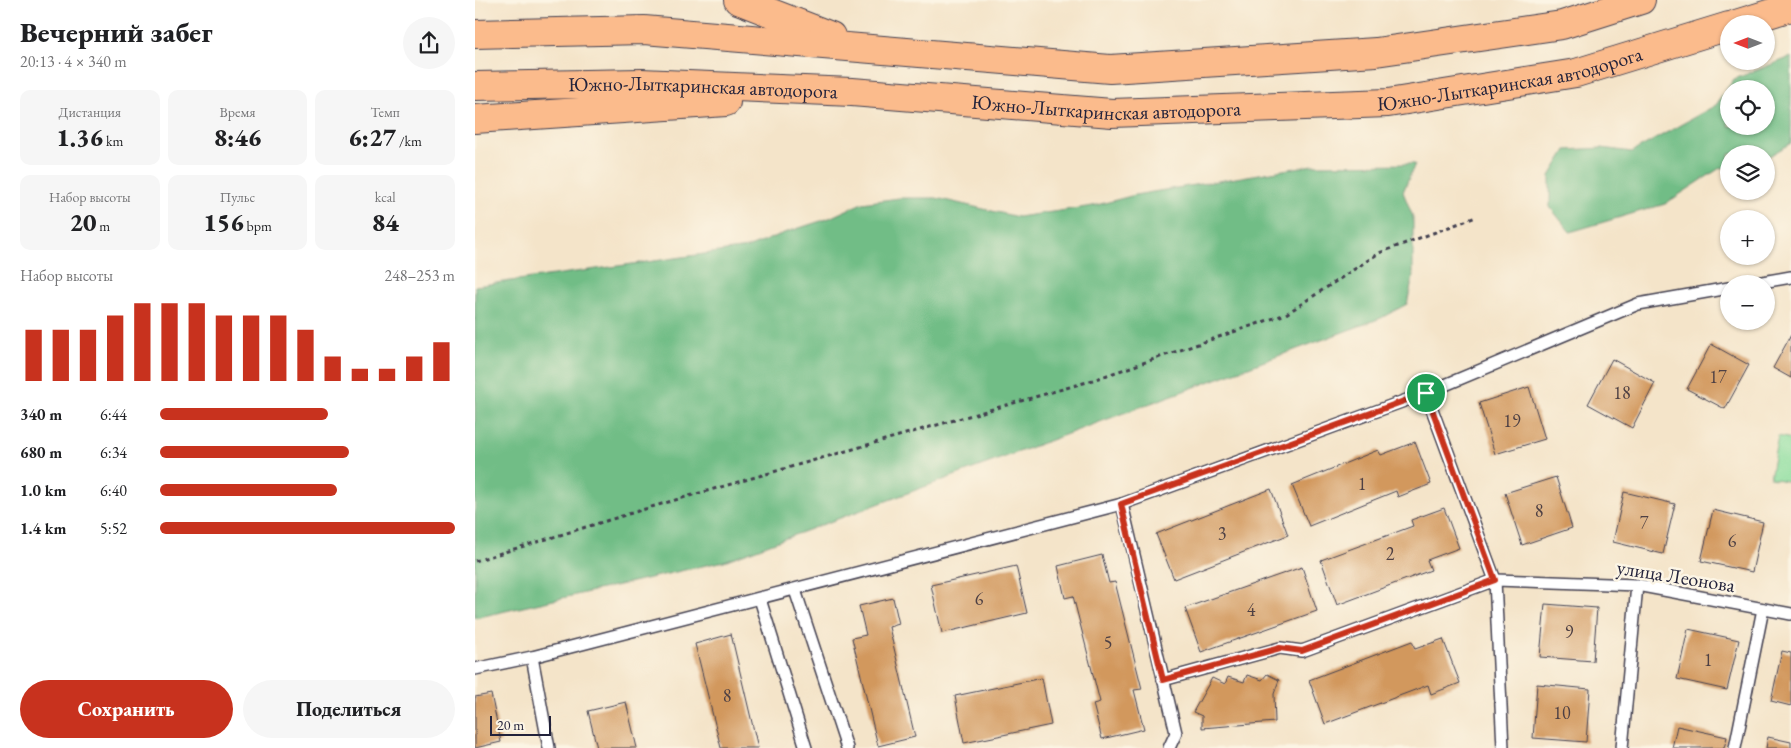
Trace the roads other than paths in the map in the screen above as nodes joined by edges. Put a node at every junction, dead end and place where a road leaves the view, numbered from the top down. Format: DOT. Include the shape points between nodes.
graph roads {
  1 [pos="738,0"];
  2 [pos="1641,0"];
  3 [pos="1791,7"];
  4 [pos="1765,15"];
  5 [pos="1720,29"];
  6 [pos="475,34"];
  7 [pos="858,47"];
  8 [pos="475,86"];
  9 [pos="852,92"];
  10 [pos="475,119"];
  11 [pos="1791,277"];
  12 [pos="1775,280"];
  13 [pos="1720,290"];
  14 [pos="1426,393"];
  15 [pos="1121,504"];
  16 [pos="1495,580"];
  17 [pos="1637,585"];
  18 [pos="795,590"];
  19 [pos="760,599"];
  20 [pos="1763,609"];
  21 [pos="1791,614"];
  22 [pos="532,657"];
  23 [pos="475,669"];
  24 [pos="1163,680"];
  25 [pos="549,748"];
  26 [pos="806,748"];
  27 [pos="847,748"];
  28 [pos="1169,748"];
  29 [pos="1503,748"];
  30 [pos="1622,748"];
  31 [pos="1735,748"];
  1 -- 7 [label="main road"];
  2 -- 7 [label="main road, Южно-Лыткаринская автодорога" via="1562,25 1376,52 1110,69"];
  3 -- 4 [label="main road"];
  5 -- 9 [label="main road, Южно-Лыткаринская автодорога" via="1576,74 1388,103 1112,113"];
  6 -- 7 [label="main road, Южно-Лыткаринская автодорога" via="644,30"];
  8 -- 9 [label="main road, Южно-Лыткаринская автодорога" via="641,83"];
  9 -- 10 [label="main road" via="525,118"];
  11 -- 12 [label="lane"];
  13 -- 14 [label="lane" via="1639,304"];
  14 -- 15 [label="lane"];
  14 -- 16 [label="lane"];
  15 -- 18 [label="lane"];
  15 -- 24 [label="lane"];
  16 -- 17 [label="lane, улица Леонова"];
  16 -- 24 [label="lane" via="1302,651 1280,648"];
  16 -- 29 [label="lane"];
  17 -- 20 [label="lane, улица Леонова"];
  17 -- 30 [label="lane"];
  18 -- 19 [label="lane"];
  18 -- 27 [label="lane"];
  19 -- 22 [label="lane"];
  19 -- 26 [label="lane"];
  20 -- 21 [label="lane, улица Леонова"];
  20 -- 31 [label="lane"];
  22 -- 23 [label="lane"];
  22 -- 25 [label="lane"];
  24 -- 28 [label="lane" via="1176,733"];
}
